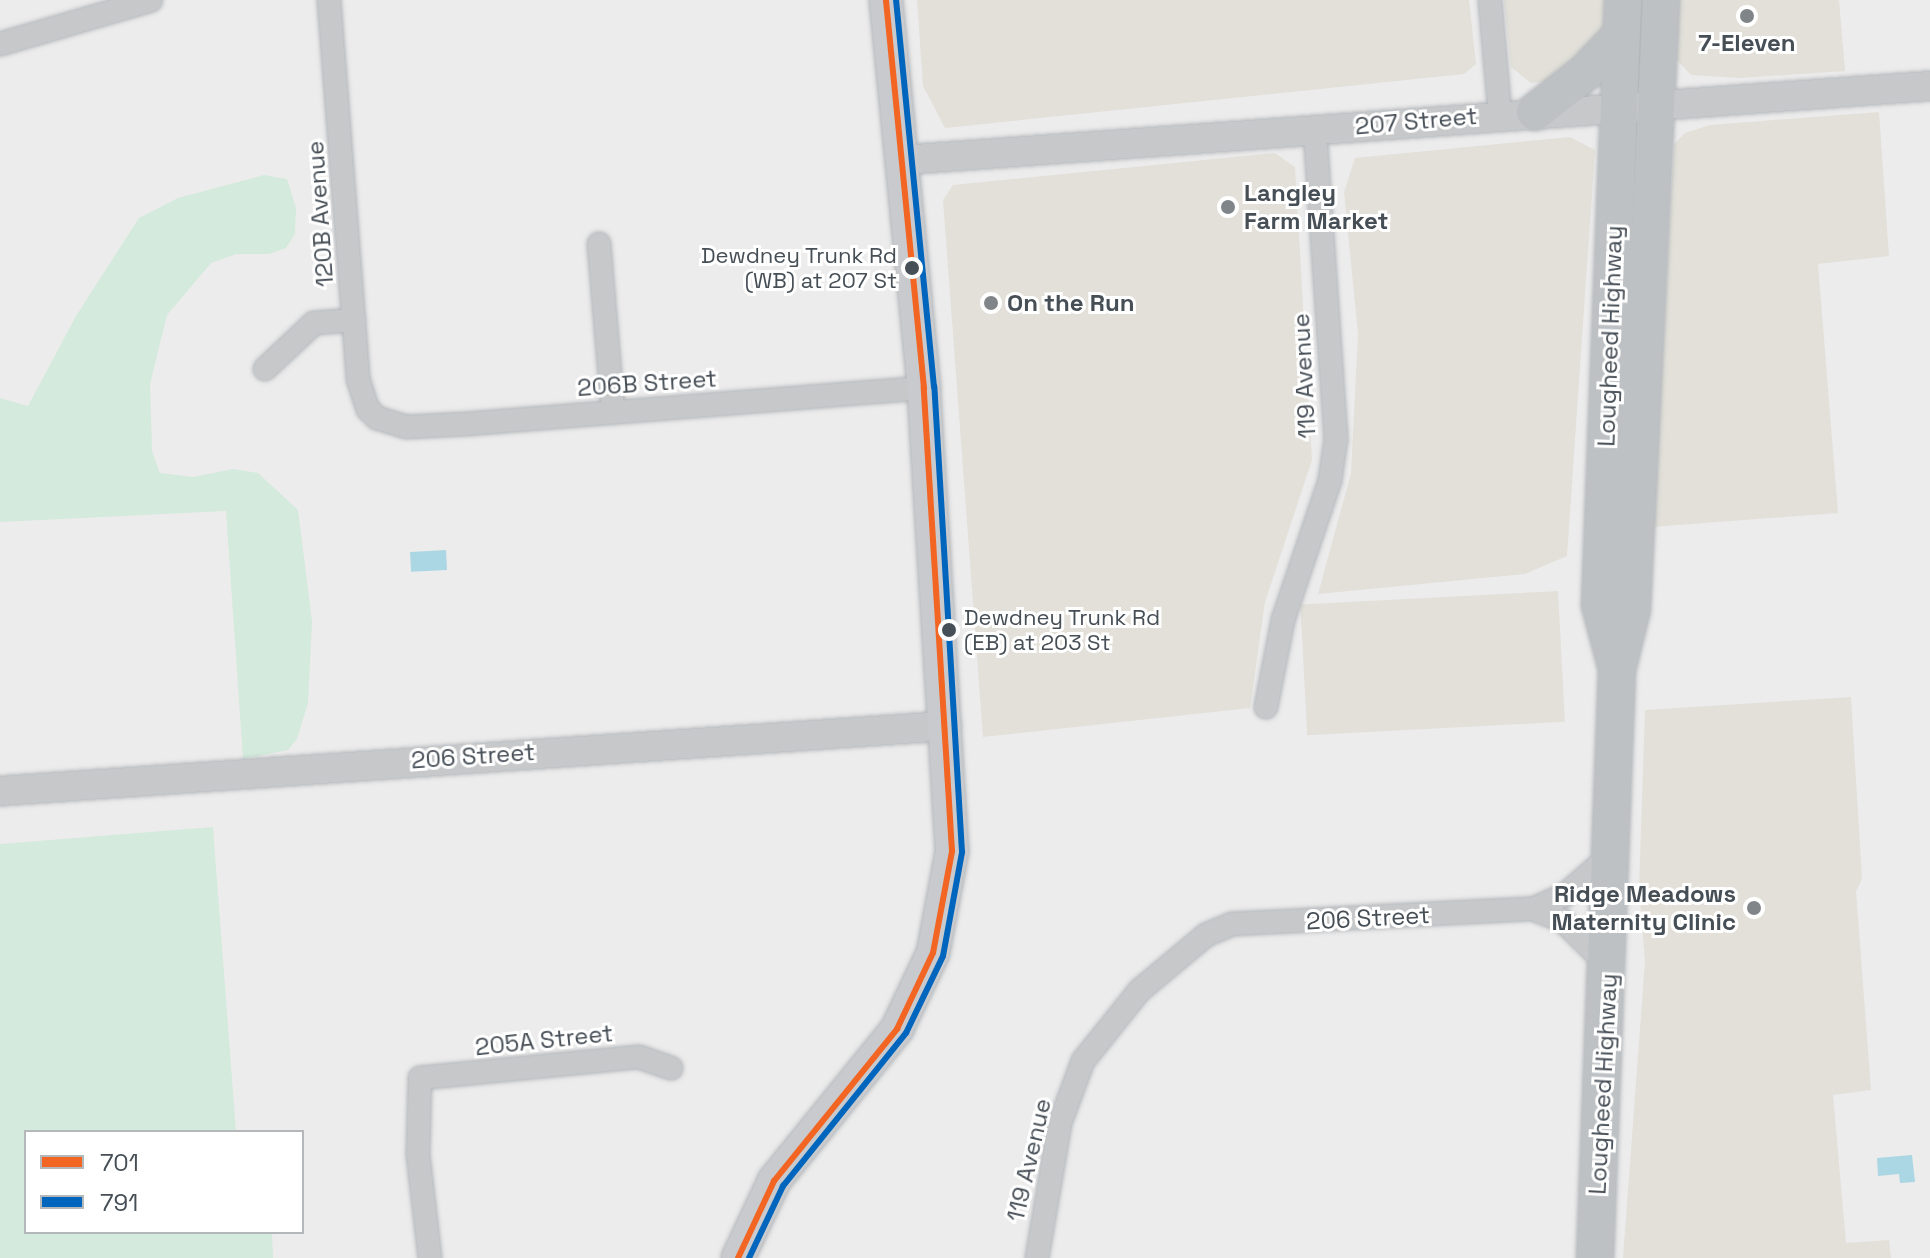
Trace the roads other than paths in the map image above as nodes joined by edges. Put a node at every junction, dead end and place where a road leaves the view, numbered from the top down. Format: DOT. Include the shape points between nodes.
graph roads {
  1 [pos="151,0"];
  2 [pos="329,0"];
  3 [pos="886,0"];
  4 [pos="1490,0"];
  5 [pos="1661,0"];
  6 [pos="1622,17"];
  7 [pos="0,44"];
  8 [pos="1930,86"];
  9 [pos="1656,104"];
  10 [pos="1619,106"];
  11 [pos="1518,113"];
  12 [pos="1315,129"];
  13 [pos="902,160"];
  14 [pos="599,244"];
  15 [pos="354,320"];
  16 [pos="265,369"];
  17 [pos="924,388"];
  18 [pos="613,412"];
  19 [pos="377,418"];
  20 [pos="1617,670"];
  21 [pos="1266,707"];
  22 [pos="947,726"];
  23 [pos="0,791"];
  24 [pos="1614,852"];
  25 [pos="1533,909"];
  26 [pos="1206,935"];
  27 [pos="1609,966"];
  28 [pos="671,1068"];
  29 [pos="430,1258"];
  30 [pos="738,1258"];
  31 [pos="1037,1258"];
  32 [pos="1595,1258"];
  1 -- 7 [label="street"];
  2 -- 15 [label="street, 120B Avenue"];
  3 -- 13 [label="main road"];
  4 -- 11 [label="street"];
  5 -- 9 [label="highway, Lougheed Highway"];
  6 -- 10 [label="highway, Lougheed Highway"];
  6 -- 11 [label="highway" via="1586,72"];
  8 -- 9 [label="street, 207 Street"];
  9 -- 10 [label="street, 207 Street"];
  9 -- 20 [label="highway, Lougheed Highway" via="1632,609"];
  10 -- 11 [label="street, 207 Street"];
  10 -- 20 [label="highway, Lougheed Highway" via="1600,605"];
  11 -- 12 [label="street, 207 Street"];
  12 -- 13 [label="street, 207 Street"];
  12 -- 21 [label="street, 119 Avenue" via="1336,439 1330,480 1283,620"];
  13 -- 17 [label="main road"];
  14 -- 18 [label="street"];
  15 -- 16 [label="street" via="314,323"];
  15 -- 19 [label="street, 120B Avenue" via="362,395"];
  17 -- 18 [label="street, 206B Street"];
  17 -- 22 [label="main road"];
  18 -- 19 [label="street, 206B Street" via="406,427"];
  20 -- 24 [label="highway, Lougheed Highway"];
  22 -- 23 [label="street, 206 Street"];
  22 -- 30 [label="main road" via="952,851 933,953 897,1029 774,1181"];
  24 -- 25 [label="street, 206 Street" via="1565,895"];
  24 -- 27 [label="highway, Lougheed Highway"];
  25 -- 26 [label="street, 206 Street" via="1232,924"];
  25 -- 27 [label="street, 206 Street" via="1562,920"];
  26 -- 31 [label="street, 119 Avenue" via="1139,991 1083,1061 1060,1123"];
  27 -- 32 [label="highway, Lougheed Highway"];
  28 -- 29 [label="street, 205A Street" via="639,1057 420,1078 418,1154"];
}
